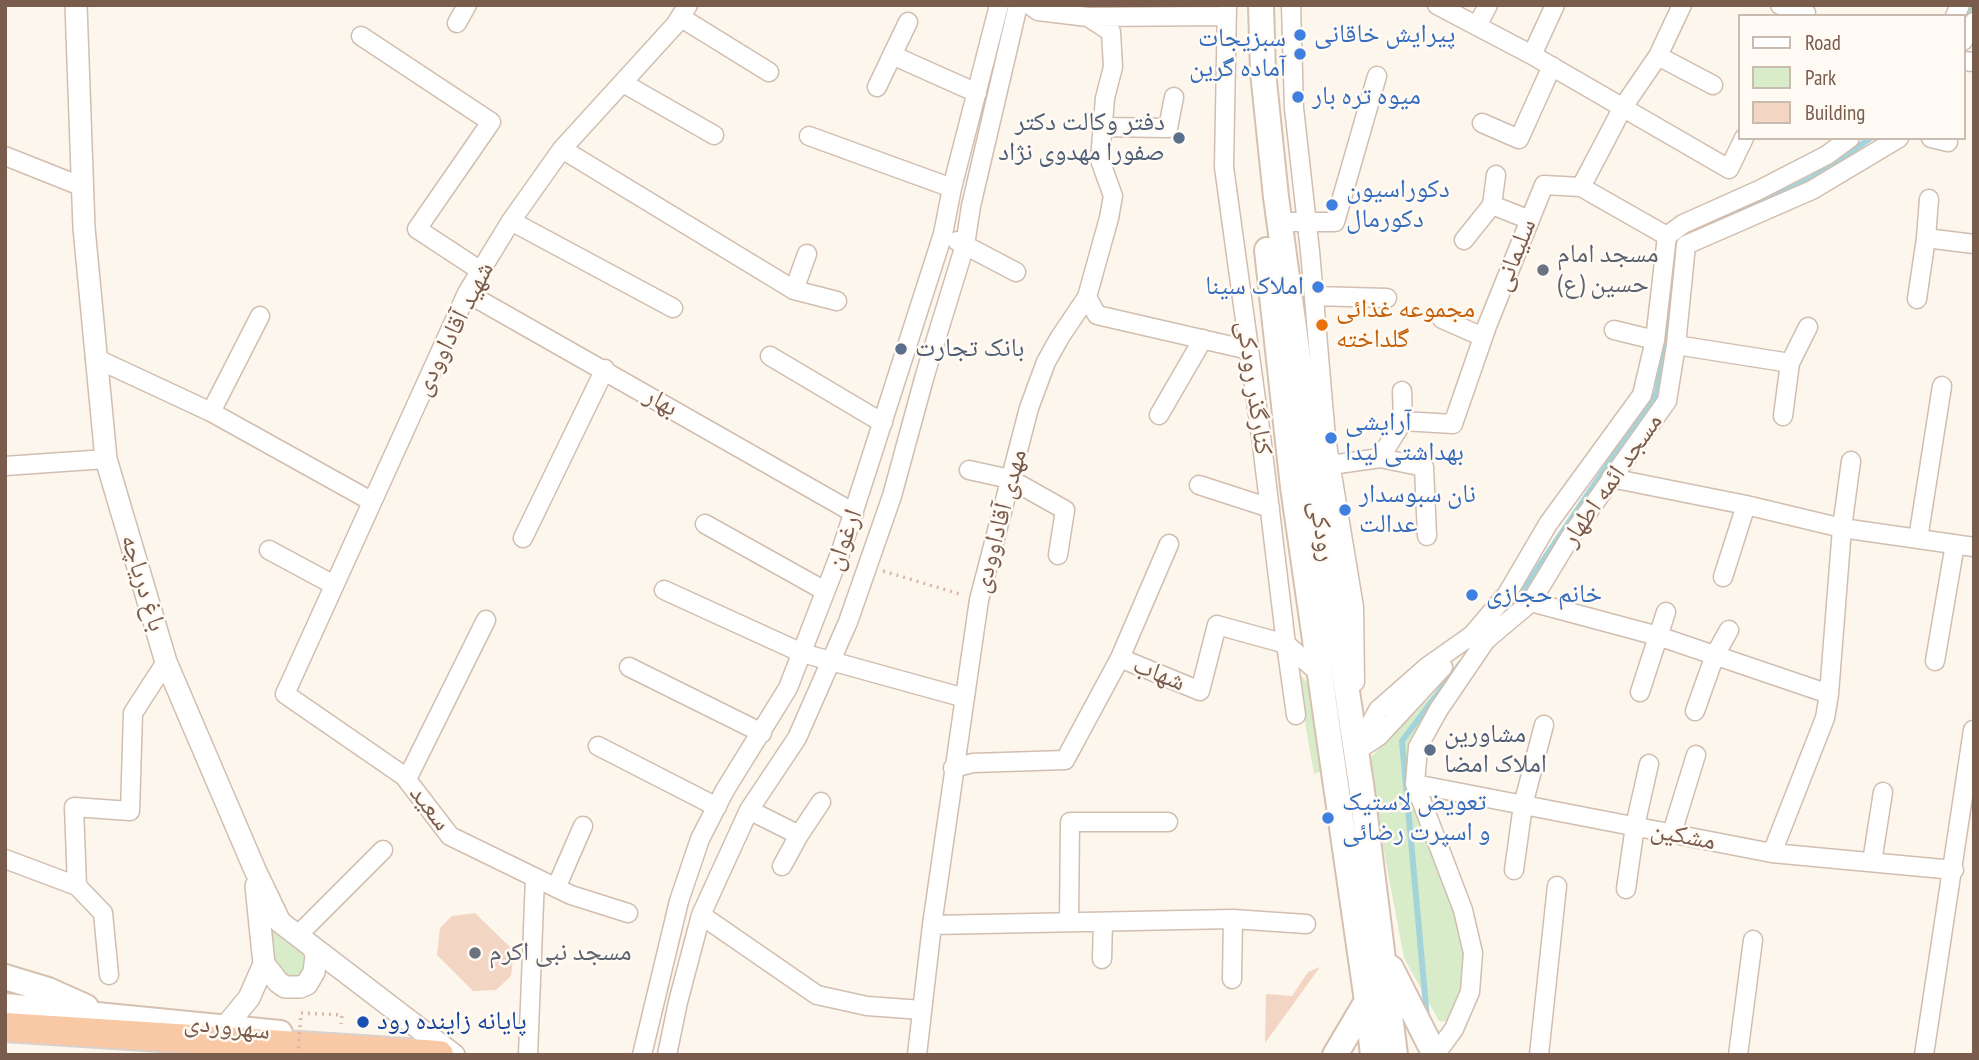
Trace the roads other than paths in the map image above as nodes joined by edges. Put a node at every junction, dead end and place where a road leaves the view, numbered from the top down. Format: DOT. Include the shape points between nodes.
graph roads {
  1 [pos="76,5"];
  2 [pos="467,5"];
  3 [pos="999,5"];
  4 [pos="1018,5"];
  5 [pos="1030,5"];
  6 [pos="1261,5"];
  7 [pos="1291,5"];
  8 [pos="1437,5"];
  9 [pos="1488,5"];
  10 [pos="1555,5"];
  11 [pos="1682,5"];
  12 [pos="1780,5"];
  13 [pos="1234,9"];
  14 [pos="684,11"];
  15 [pos="1807,11"];
  16 [pos="1088,18"];
  17 [pos="908,22"];
  18 [pos="1974,22"];
  19 [pos="457,23"];
  20 [pos="1477,26"];
  21 [pos="361,36"];
  22 [pos="1965,38"];
  23 [pos="892,55"];
  24 [pos="1532,55"];
  25 [pos="1658,56"];
  26 [pos="1552,66"];
  27 [pos="769,72"];
  28 [pos="1377,76"];
  29 [pos="623,83"];
  30 [pos="1713,85"];
  31 [pos="877,87"];
  32 [pos="977,93"];
  33 [pos="1174,97"];
  34 [pos="1623,107"];
  35 [pos="1482,123"];
  36 [pos="1103,127"];
  37 [pos="714,135"];
  38 [pos="809,136"];
  39 [pos="1743,140"];
  40 [pos="1847,140"];
  41 [pos="1896,140"];
  42 [pos="562,149"];
  43 [pos="5,156"];
  44 [pos="960,156"];
  45 [pos="981,163"];
  46 [pos="1496,175"];
  47 [pos="83,187"];
  48 [pos="1581,187"];
  49 [pos="952,188"];
  50 [pos="1929,199"];
  51 [pos="1492,205"];
  52 [pos="1530,220"];
  53 [pos="1307,221"];
  54 [pos="510,222"];
  55 [pos="1279,222"];
  56 [pos="943,234"];
  57 [pos="1667,236"];
  58 [pos="1926,239"];
  59 [pos="1464,240"];
  60 [pos="1974,244"];
  61 [pos="965,245"];
  62 [pos="807,254"];
  63 [pos="481,271"];
  64 [pos="1016,272"];
  65 [pos="794,290"];
  66 [pos="467,293"];
  67 [pos="1314,296"];
  68 [pos="1087,298"];
  69 [pos="1387,298"];
  70 [pos="1917,299"];
  71 [pos="837,301"];
  72 [pos="673,308"];
  73 [pos="260,316"];
  74 [pos="1442,318"];
  75 [pos="1808,327"];
  76 [pos="1614,330"];
  77 [pos="1483,337"];
  78 [pos="1203,339"];
  79 [pos="1655,340"];
  80 [pos="1676,345"];
  81 [pos="1249,350"];
  82 [pos="770,356"];
  83 [pos="95,358"];
  84 [pos="1790,363"];
  85 [pos="605,369"];
  86 [pos="1942,386"];
  87 [pos="1402,391"];
  88 [pos="211,412"];
  89 [pos="1159,415"];
  90 [pos="1783,415"];
  91 [pos="1403,421"];
  92 [pos="883,423"];
  93 [pos="1380,458"];
  94 [pos="106,459"];
  95 [pos="1851,461"];
  96 [pos="1331,465"];
  97 [pos="5,466"];
  98 [pos="969,470"];
  99 [pos="1611,478"];
  100 [pos="1010,479"];
  101 [pos="1199,485"];
  102 [pos="371,501"];
  103 [pos="1746,505"];
  104 [pos="1270,508"];
  105 [pos="854,513"];
  106 [pos="705,524"];
  107 [pos="1842,528"];
  108 [pos="1427,536"];
  109 [pos="523,538"];
  110 [pos="1918,539"];
  111 [pos="1170,544"];
  112 [pos="1955,544"];
  113 [pos="1974,547"];
  114 [pos="269,550"];
  115 [pos="1058,555"];
  116 [pos="1723,577"];
  117 [pos="334,585"];
  118 [pos="664,590"];
  119 [pos="825,592"];
  120 [pos="1531,602"];
  121 [pos="1667,612"];
  122 [pos="486,620"];
  123 [pos="1729,630"];
  124 [pos="1658,636"];
  125 [pos="1479,637"];
  126 [pos="1286,644"];
  127 [pos="802,653"];
  128 [pos="1715,655"];
  129 [pos="1120,658"];
  130 [pos="830,661"];
  131 [pos="1935,661"];
  132 [pos="166,663"];
  133 [pos="629,667"];
  134 [pos="1319,673"];
  135 [pos="1640,692"];
  136 [pos="285,694"];
  137 [pos="1829,694"];
  138 [pos="965,698"];
  139 [pos="1695,710"];
  140 [pos="1296,715"];
  141 [pos="1544,725"];
  142 [pos="1973,730"];
  143 [pos="762,733"];
  144 [pos="598,746"];
  145 [pos="1344,755"];
  146 [pos="1696,755"];
  147 [pos="1649,764"];
  148 [pos="953,768"];
  149 [pos="407,779"];
  150 [pos="1415,784"];
  151 [pos="1883,792"];
  152 [pos="821,802"];
  153 [pos="1523,805"];
  154 [pos="717,807"];
  155 [pos="748,810"];
  156 [pos="1168,822"];
  157 [pos="583,826"];
  158 [pos="1635,826"];
  159 [pos="1672,834"];
  160 [pos="799,835"];
  161 [pos="383,849"];
  162 [pos="1772,853"];
  163 [pos="5,859"];
  164 [pos="1872,862"];
  165 [pos="782,866"];
  166 [pos="255,870"];
  167 [pos="1514,870"];
  168 [pos="1954,870"];
  169 [pos="535,878"];
  170 [pos="77,886"];
  171 [pos="1558,886"];
  172 [pos="556,888"];
  173 [pos="1626,889"];
  174 [pos="628,914"];
  175 [pos="701,915"];
  176 [pos="1233,919"];
  177 [pos="1069,922"];
  178 [pos="1103,922"];
  179 [pos="1306,924"];
  180 [pos="932,925"];
  181 [pos="1752,940"];
  182 [pos="306,942"];
  183 [pos="1383,954"];
  184 [pos="1102,959"];
  185 [pos="264,964"];
  186 [pos="109,975"];
  187 [pos="5,977"];
  188 [pos="1232,979"];
  189 [pos="1367,1001"];
  190 [pos="5,1006"];
  191 [pos="922,1010"];
  192 [pos="106,1015"];
  193 [pos="226,1026"];
  194 [pos="5,1027"];
  195 [pos="439,1055"];
  196 [pos="447,1055"];
  197 [pos="454,1055"];
  198 [pos="528,1055"];
  199 [pos="642,1055"];
  200 [pos="667,1055"];
  201 [pos="916,1055"];
  202 [pos="1335,1055"];
  203 [pos="1373,1055"];
  204 [pos="1395,1055"];
  205 [pos="1435,1055"];
  206 [pos="1539,1055"];
  207 [pos="1738,1055"];
  208 [pos="1924,1055"];
  1 -- 47 [label="street, باغ دریاچه"];
  2 -- 19 [label="street"];
  3 -- 32 [label="street, ارغوان"];
  4 -- 45 [label="street, ارغوان"];
  5 -- 16 [label="street" via="1038,12"];
  6 -- 55 [label="main road, رودکی" via="1263,72"];
  7 -- 53 [label="street" via="1294,108"];
  8 -- 20 [label="street"];
  9 -- 20 [label="street"];
  10 -- 24 [label="street"];
  11 -- 25 [label="street"];
  12 -- 15 [label="street"];
  13 -- 16 [label="street"];
  13 -- 81 [label="street, کنارگذر رودکی" via="1224,167"];
  13 -- 134 [label="main road, رودکی" via="1250,95 1293,487"];
  14 -- 27 [label="street"];
  14 -- 29 [label="street, شهید آقاداوودی"];
  16 -- 36 [label="street, مهدی آقاداوودی" via="1111,32 1113,67"];
  17 -- 23 [label="street"];
  18 -- 22 [label="street"];
  20 -- 24 [label="street"];
  21 -- 63 [label="street" via="491,122 417,229"];
  23 -- 31 [label="street"];
  23 -- 32 [label="street"];
  24 -- 26 [label="street"];
  25 -- 30 [label="street"];
  25 -- 34 [label="street"];
  26 -- 34 [label="street"];
  26 -- 35 [label="street" via="1519,139"];
  28 -- 53 [label="street" via="1335,222"];
  29 -- 37 [label="street"];
  29 -- 42 [label="street, شهید آقاداوودی"];
  32 -- 44 [label="street, ارغوان"];
  33 -- 36 [label="street" via="1168,128"];
  34 -- 39 [label="street" via="1728,169"];
  34 -- 48 [label="street"];
  36 -- 68 [label="street, مهدی آقاداوودی" via="1100,160 1113,196"];
  38 -- 49 [label="street"];
  40 -- 57 [label="street" via="1827,155"];
  41 -- 80 [label="street, مسجد ائمه اطهار" via="1812,190 1686,245"];
  42 -- 54 [label="street, شهید آقاداوودی"];
  42 -- 65 [label="street"];
  43 -- 47 [label="street"];
  44 -- 45 [label="street"];
  44 -- 49 [label="street, ارغوان"];
  45 -- 61 [label="street, ارغوان"];
  46 -- 51 [label="street"];
  47 -- 83 [label="street, باغ دریاچه"];
  48 -- 52 [label="street, سلیمانی" via="1544,185"];
  48 -- 57 [label="street, سلیمانی"];
  49 -- 56 [label="street, ارغوان"];
  50 -- 58 [label="street"];
  51 -- 52 [label="street"];
  51 -- 59 [label="street"];
  52 -- 77 [label="street, سلیمانی"];
  53 -- 55 [label="street"];
  53 -- 67 [label="street"];
  54 -- 63 [label="street, شهید آقاداوودی"];
  54 -- 72 [label="street"];
  55 -- 145 [label="main road, رودکی"];
  56 -- 61 [label="street"];
  56 -- 92 [label="street, ارغوان"];
  57 -- 79 [label="street, مسجد ائمه اطهار"];
  58 -- 60 [label="street"];
  58 -- 70 [label="street"];
  61 -- 64 [label="street"];
  61 -- 130 [label="street, ارغوان" via="892,496"];
  62 -- 65 [label="street"];
  63 -- 66 [label="street, شهید آقاداوودی"];
  65 -- 71 [label="street"];
  66 -- 85 [label="street, بهار"];
  66 -- 102 [label="street, شهید آقاداوودی"];
  67 -- 69 [label="street"];
  67 -- 96 [label="street"];
  68 -- 78 [label="street" via="1097,315"];
  68 -- 100 [label="street, مهدی آقاداوودی" via="1046,362"];
  73 -- 88 [label="street"];
  74 -- 77 [label="street"];
  75 -- 84 [label="street"];
  76 -- 79 [label="street"];
  77 -- 91 [label="street, سلیمانی" via="1453,424"];
  78 -- 81 [label="street"];
  78 -- 89 [label="street"];
  79 -- 125 [label="street, مسجد ائمه اطهار" via="1642,395 1548,524"];
  80 -- 84 [label="street"];
  80 -- 99 [label="street, مسجد ائمه اطهار" via="1667,401"];
  81 -- 104 [label="street, کنارگذر رودکی"];
  82 -- 92 [label="street"];
  83 -- 88 [label="street"];
  83 -- 94 [label="street, باغ دریاچه"];
  84 -- 90 [label="street"];
  85 -- 105 [label="street, بهار"];
  85 -- 109 [label="street"];
  86 -- 110 [label="street"];
  87 -- 91 [label="street"];
  88 -- 102 [label="street"];
  91 -- 93 [label="street"];
  92 -- 105 [label="street, ارغوان"];
  93 -- 96 [label="street"];
  93 -- 108 [label="street" via="1424,467"];
  94 -- 97 [label="street"];
  94 -- 132 [label="street, باغ دریاچه"];
  95 -- 107 [label="street"];
  96 -- 145 [label="street" via="1354,607"];
  98 -- 100 [label="street"];
  99 -- 103 [label="street"];
  99 -- 120 [label="street, مسجد ائمه اطهار"];
  100 -- 115 [label="street" via="1065,510"];
  100 -- 138 [label="street, مهدی آقاداوودی" via="979,600"];
  101 -- 104 [label="street"];
  102 -- 117 [label="street, شهید آقاداوودی"];
  103 -- 107 [label="street"];
  103 -- 116 [label="street"];
  104 -- 126 [label="street, کنارگذر رودکی"];
  105 -- 119 [label="street, ارغوان"];
  106 -- 119 [label="street"];
  107 -- 110 [label="street"];
  107 -- 137 [label="street"];
  110 -- 112 [label="street"];
  111 -- 129 [label="street"];
  112 -- 113 [label="street"];
  112 -- 131 [label="street"];
  114 -- 117 [label="street"];
  117 -- 136 [label="street, شهید آقاداوودی"];
  118 -- 127 [label="street"];
  119 -- 127 [label="street, ارغوان"];
  120 -- 124 [label="street"];
  120 -- 125 [label="street, مسجد ائمه اطهار"];
  121 -- 124 [label="street"];
  122 -- 149 [label="street"];
  123 -- 128 [label="street"];
  124 -- 128 [label="street"];
  124 -- 135 [label="street"];
  125 -- 145 [label="street, مسجد ائمه اطهار" via="1428,666 1378,710"];
  125 -- 150 [label="street, مسجد ائمه اطهار" via="1418,747"];
  126 -- 129 [label="street, شهاب" via="1217,625 1200,691"];
  126 -- 134 [label="street"];
  126 -- 140 [label="street, کنارگذر رودکی"];
  127 -- 130 [label="street"];
  127 -- 143 [label="street, ارغوان"];
  128 -- 137 [label="street"];
  128 -- 139 [label="street"];
  129 -- 148 [label="street, شهاب" via="1065,760 973,763"];
  130 -- 138 [label="street"];
  130 -- 155 [label="street, ارغوان" via="797,738"];
  132 -- 166 [label="street, باغ دریاچه"];
  132 -- 170 [label="street" via="133,713 130,811 74,807"];
  133 -- 143 [label="street"];
  134 -- 145 [label="main road, رودکی"];
  136 -- 149 [label="street, سعید"];
  137 -- 162 [label="street" via="1825,718"];
  138 -- 148 [label="street, مهدی آقاداوودی"];
  141 -- 153 [label="street"];
  142 -- 168 [label="street"];
  143 -- 154 [label="street, ارغوان"];
  144 -- 154 [label="street"];
  145 -- 183 [label="main road, رودکی"];
  145 -- 189 [label="main road, رودکی"];
  146 -- 159 [label="street"];
  147 -- 158 [label="street"];
  148 -- 180 [label="street, مهدی آقاداوودی"];
  149 -- 169 [label="street, سعید" via="450,836"];
  150 -- 153 [label="street, مشکین"];
  150 -- 205 [label="street, مسجد ائمه اطهار" via="1463,910 1473,953 1470,992 1454,1029"];
  151 -- 164 [label="street"];
  152 -- 160 [label="street"];
  153 -- 158 [label="street, مشکین"];
  153 -- 167 [label="street"];
  154 -- 199 [label="street, ارغوان" via="679,901"];
  155 -- 160 [label="street"];
  155 -- 175 [label="street, ارغوان"];
  156 -- 177 [label="street" via="1070,822"];
  157 -- 172 [label="street"];
  158 -- 159 [label="street, مشکین"];
  158 -- 173 [label="street"];
  159 -- 162 [label="street, مشکین"];
  160 -- 165 [label="street"];
  161 -- 182 [label="street"];
  162 -- 164 [label="street, مشکین"];
  163 -- 170 [label="street"];
  164 -- 168 [label="street, مشکین"];
  166 -- 182 [label="street, باغ دریاچه" via="280,922"];
  166 -- 185 [label="street"];
  168 -- 208 [label="street"];
  169 -- 172 [label="street, سعید"];
  169 -- 198 [label="street"];
  170 -- 186 [label="street" via="103,913"];
  171 -- 206 [label="street"];
  172 -- 174 [label="street, سعید"];
  175 -- 191 [label="street" via="817,995 867,1006"];
  175 -- 200 [label="street, ارغوان"];
  176 -- 178 [label="street"];
  176 -- 179 [label="street"];
  176 -- 188 [label="street"];
  177 -- 178 [label="street"];
  177 -- 180 [label="street"];
  178 -- 184 [label="street"];
  180 -- 191 [label="street, مهدی آقاداوودی"];
  181 -- 207 [label="street"];
  182 -- 185 [label="street" via="316,956 307,984 292,988 278,982"];
  182 -- 197 [label="street, باغ دریاچه"];
  183 -- 204 [label="main road, رودکی"];
  183 -- 205 [label="main road"];
  185 -- 193 [label="street" via="249,998"];
  187 -- 192 [label="main road"];
  189 -- 202 [label="main road"];
  189 -- 203 [label="main road, رودکی"];
  190 -- 192 [label="main road, سهروردی"];
  191 -- 201 [label="street, مهدی آقاداوودی"];
  192 -- 193 [label="main road, سهروردی"];
  193 -- 196 [label="main road, سهروردی"];
  194 -- 195 [label="highway"];
}
